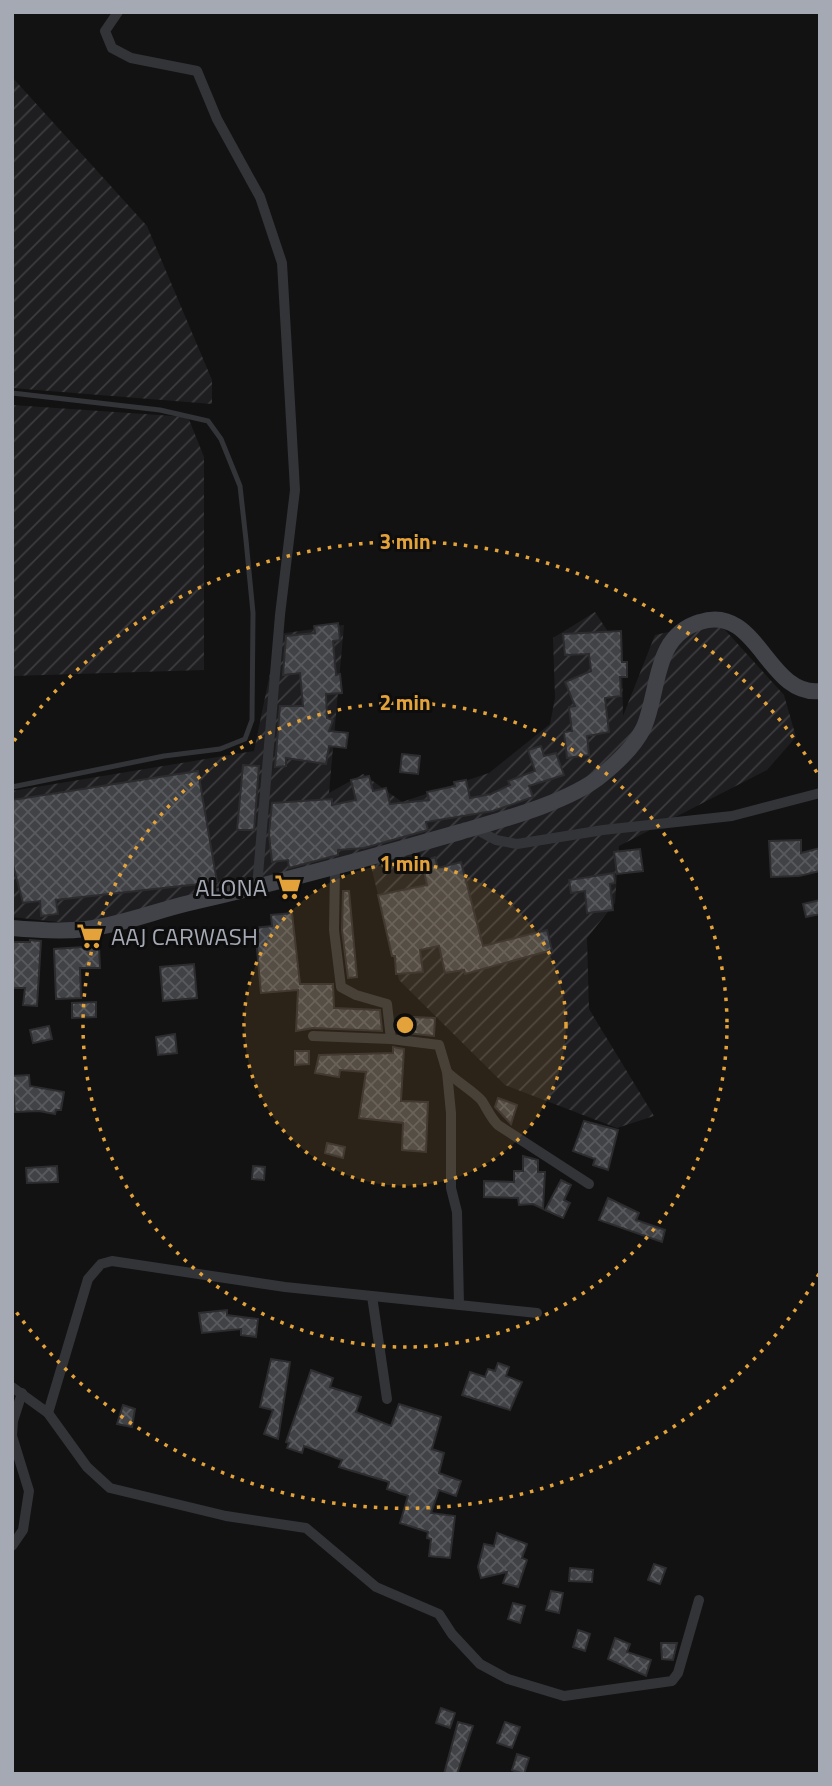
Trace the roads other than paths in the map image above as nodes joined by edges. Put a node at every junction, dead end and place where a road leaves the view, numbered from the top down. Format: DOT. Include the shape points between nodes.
graph roads {
  1 [pos="118,12"];
  2 [pos="12,393"];
  3 [pos="820,691"];
  4 [pos="12,787"];
  5 [pos="820,793"];
  6 [pos="474,828"];
  7 [pos="335,869"];
  8 [pos="257,887"];
  9 [pos="12,928"];
  10 [pos="313,1036"];
  11 [pos="391,1039"];
  12 [pos="447,1072"];
  13 [pos="589,1184"];
  14 [pos="372,1296"];
  15 [pos="459,1305"];
  16 [pos="537,1313"];
  17 [pos="17,1390"];
  18 [pos="387,1399"];
  19 [pos="48,1413"];
  20 [pos="12,1546"];
  21 [pos="699,1600"];
  1 -- 8 [label="street" via="105,31 112,48 131,58 197,71 217,119 260,197 282,262 295,490"];
  2 -- 4 [label="lane" via="160,410 208,421 221,439 240,486 253,613 252,720 245,739 220,749"];
  3 -- 6 [label="main road" via="790,682 734,625 709,619 697,622 671,639 642,730 618,761 599,778 557,799"];
  5 -- 6 [label="street" via="732,816 517,844 496,840"];
  6 -- 7 [label="main road"];
  7 -- 8 [label="main road"];
  7 -- 11 [label="street" via="334,930 341,987 387,1004"];
  8 -- 9 [label="main road" via="87,929"];
  10 -- 11 [label="street"];
  11 -- 12 [label="street" via="439,1045"];
  12 -- 13 [label="street" via="481,1100 498,1125"];
  12 -- 15 [label="street"];
  14 -- 15 [label="street"];
  14 -- 18 [label="street"];
  14 -- 19 [label="street" via="112,1261 101,1264 88,1279"];
  15 -- 16 [label="street"];
  17 -- 19 [label="street"];
  17 -- 20 [label="street" via="12,1436 29,1491 23,1530"];
  19 -- 21 [label="street" via="87,1466 110,1488 226,1516 306,1528 376,1587 439,1614 480,1664 508,1679 564,1696 672,1681"];
}
